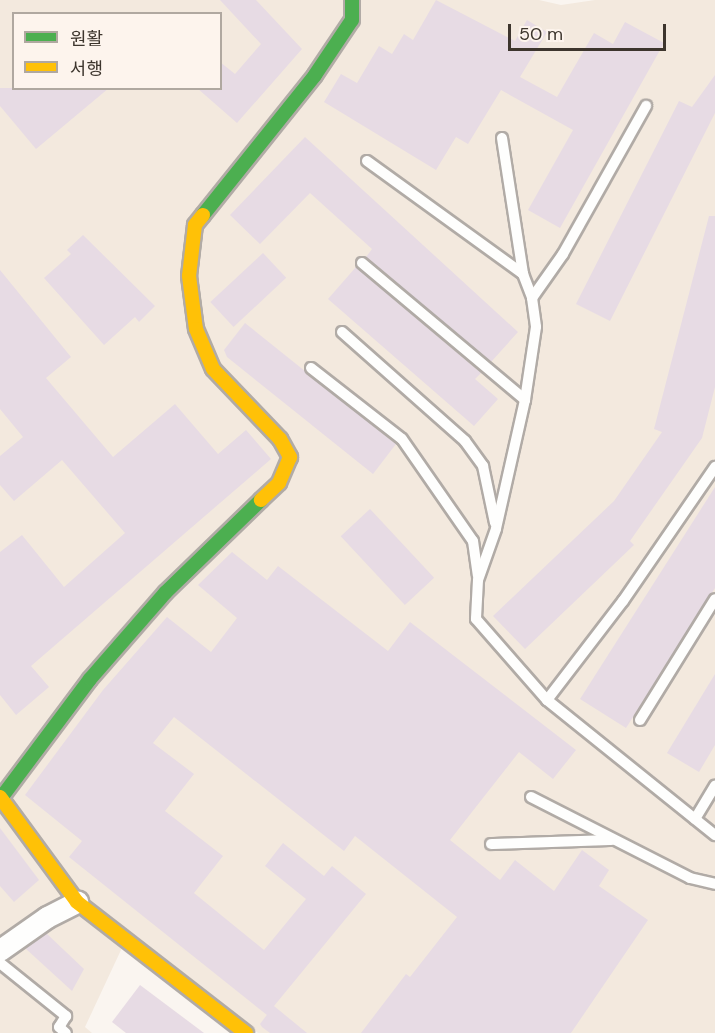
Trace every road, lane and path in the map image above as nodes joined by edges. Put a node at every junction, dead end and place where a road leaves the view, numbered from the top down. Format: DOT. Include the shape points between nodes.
graph roads {
  1 [pos="352,0"];
  2 [pos="645,106"];
  3 [pos="502,138"];
  4 [pos="367,162"];
  5 [pos="362,262"];
  6 [pos="523,274"];
  7 [pos="532,298"];
  8 [pos="342,332"];
  9 [pos="311,368"];
  10 [pos="525,400"];
  11 [pos="715,467"];
  12 [pos="496,529"];
  13 [pos="478,580"];
  14 [pos="715,599"];
  15 [pos="548,700"];
  16 [pos="639,720"];
  17 [pos="715,786"];
  18 [pos="1,797"];
  19 [pos="531,797"];
  20 [pos="695,819"];
  21 [pos="715,835"];
  22 [pos="615,840"];
  23 [pos="491,844"];
  24 [pos="715,884"];
  25 [pos="77,902"];
  26 [pos="0,950"];
  27 [pos="0,963"];
  28 [pos="66,1033"];
  29 [pos="246,1033"];
  1 -- 18 [label="street" via="352,20 315,75 195,225 189,276 196,329 213,369 280,439 290,457 279,483 165,593 90,679"];
  2 -- 7 [label="lane" via="563,254"];
  3 -- 6 [label="lane"];
  4 -- 6 [label="lane"];
  5 -- 10 [label="lane"];
  6 -- 7 [label="lane"];
  7 -- 10 [label="lane" via="536,327"];
  8 -- 12 [label="lane" via="465,441 483,466"];
  9 -- 13 [label="lane" via="402,439 473,541"];
  10 -- 12 [label="lane"];
  11 -- 15 [label="lane"];
  12 -- 13 [label="lane"];
  13 -- 15 [label="lane" via="476,619"];
  14 -- 16 [label="lane"];
  15 -- 20 [label="lane"];
  17 -- 20 [label="lane"];
  18 -- 25 [label="street"];
  19 -- 22 [label="lane"];
  20 -- 21 [label="lane"];
  22 -- 23 [label="lane"];
  22 -- 24 [label="lane" via="690,878"];
  25 -- 26 [label="street" via="47,916"];
  25 -- 29 [label="street"];
  27 -- 28 [label="lane" via="66,1016 59,1027"];
}
